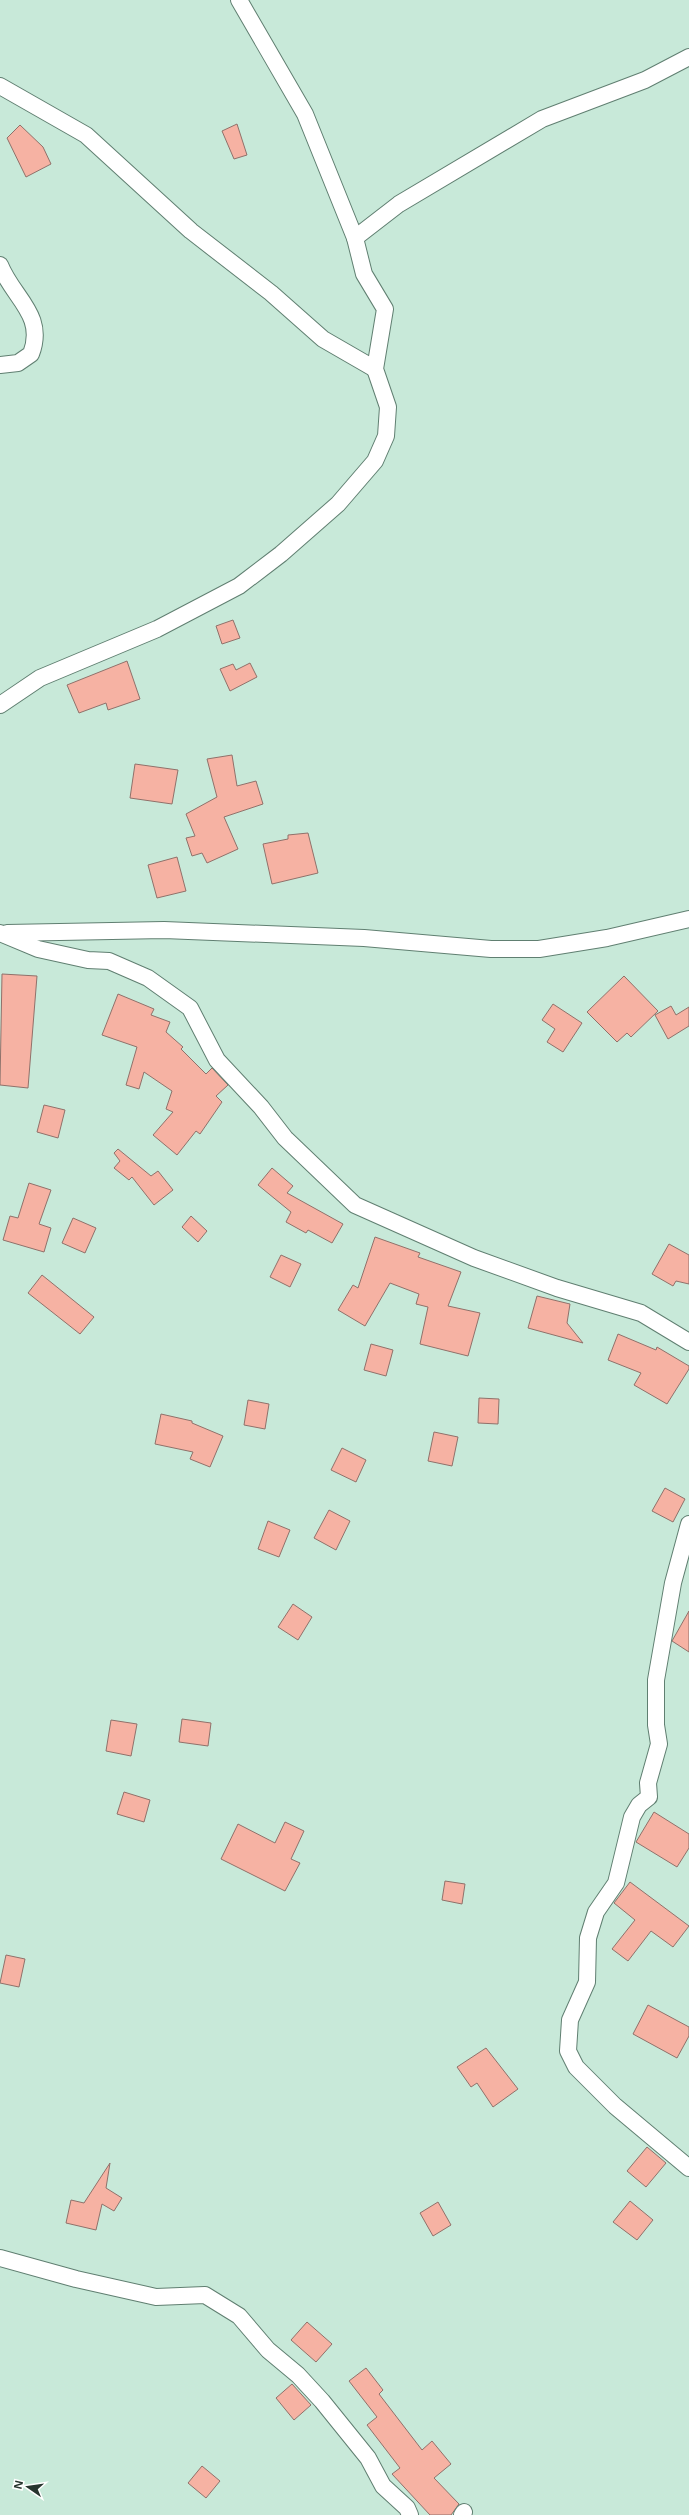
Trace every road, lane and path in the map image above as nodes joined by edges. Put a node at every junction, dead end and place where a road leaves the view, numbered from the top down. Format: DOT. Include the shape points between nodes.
graph roads {
  1 [pos="239,0"];
  2 [pos="689,57"];
  3 [pos="0,86"];
  4 [pos="355,238"];
  5 [pos="0,264"];
  6 [pos="0,365"];
  7 [pos="375,369"];
  8 [pos="0,704"];
  9 [pos="689,919"];
  10 [pos="0,933"];
  11 [pos="689,1342"];
  12 [pos="689,1524"];
  13 [pos="689,2168"];
  14 [pos="0,2258"];
  15 [pos="410,2515"];
  1 -- 4 [label="street" via="305,114"];
  2 -- 4 [label="street" via="645,80 542,119 399,204"];
  3 -- 7 [label="street" via="86,135 191,231 270,293 323,340"];
  4 -- 7 [label="street" via="364,274 386,309"];
  5 -- 6 [label="street" via="37,332 31,354 18,363"];
  7 -- 8 [label="street" via="388,406 386,436 375,462 338,504 281,554 239,586 157,628 40,678"];
  9 -- 10 [label="street" via="539,949 491,949 364,938 164,930"];
  10 -- 11 [label="street" via="38,949 88,960 108,961 148,978 190,1008 217,1060 261,1107 285,1138 355,1205 480,1260 557,1288 641,1313"];
  12 -- 13 [label="street" via="673,1584 656,1680 656,1725 659,1744 648,1783 649,1796 639,1805 632,1817 616,1883 596,1912 588,1938 587,1982 570,2020 568,2051 576,2067 615,2106"];
  14 -- 15 [label="street" via="156,2297 205,2295 233,2313 322,2401 368,2458 383,2486"];
}
